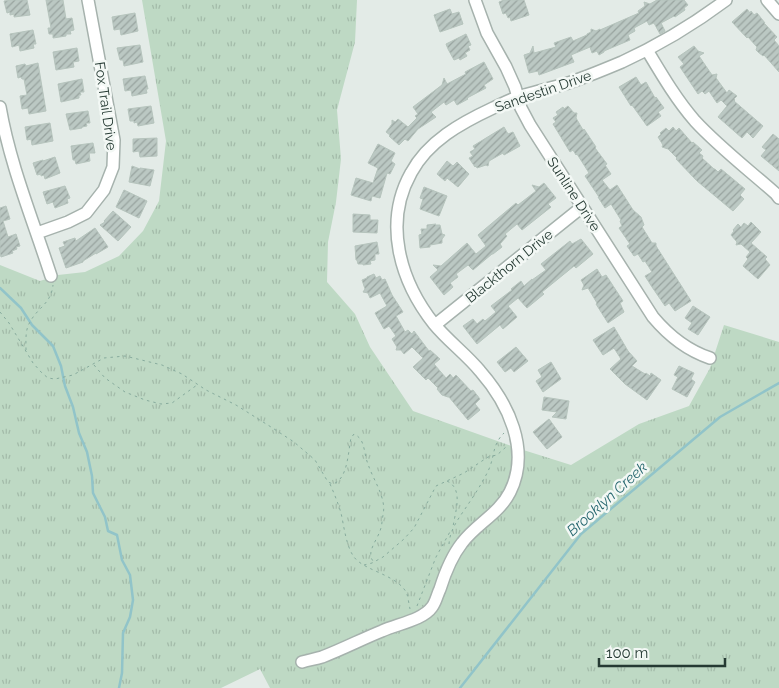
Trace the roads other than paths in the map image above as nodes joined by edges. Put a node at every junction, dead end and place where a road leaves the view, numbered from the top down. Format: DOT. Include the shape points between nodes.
graph roads {
  1 [pos="88,0"];
  2 [pos="475,0"];
  3 [pos="726,0"];
  4 [pos="767,0"];
  5 [pos="779,14"];
  6 [pos="647,50"];
  7 [pos="518,97"];
  8 [pos="0,107"];
  9 [pos="2,125"];
  10 [pos="779,198"];
  11 [pos="582,207"];
  12 [pos="37,233"];
  13 [pos="50,276"];
  14 [pos="435,325"];
  15 [pos="666,332"];
  16 [pos="657,341"];
  17 [pos="710,358"];
  18 [pos="514,399"];
  19 [pos="504,405"];
  20 [pos="302,662"];
  1 -- 12 [label="street, Fox Trail Drive" via="114,140 113,167 104,190 86,213"];
  2 -- 7 [label="street, Sunline Drive"];
  3 -- 6 [label="street, Sandestin Drive"];
  4 -- 5 [label="street"];
  6 -- 7 [label="street, Sandestin Drive" via="592,74"];
  6 -- 10 [label="street" via="695,120"];
  7 -- 11 [label="street, Sunline Drive" via="530,125"];
  7 -- 14 [label="street, Sandestin Drive" via="480,114 441,138 420,159 404,187 396,219 398,249 411,288"];
  8 -- 9 [label="street"];
  9 -- 12 [label="street"];
  11 -- 14 [label="street, Blackthorn Drive"];
  11 -- 15 [label="street, Sunline Drive"];
  12 -- 13 [label="street"];
  14 -- 19 [label="street, Sandestin Drive" via="479,370"];
  15 -- 16 [label="street"];
  15 -- 17 [label="street, Sunline Drive" via="688,349"];
  18 -- 19 [label="street"];
  19 -- 20 [label="street, Sandestin Drive" via="517,443 516,471 510,493 502,506 463,541 454,554 431,610"];
}
